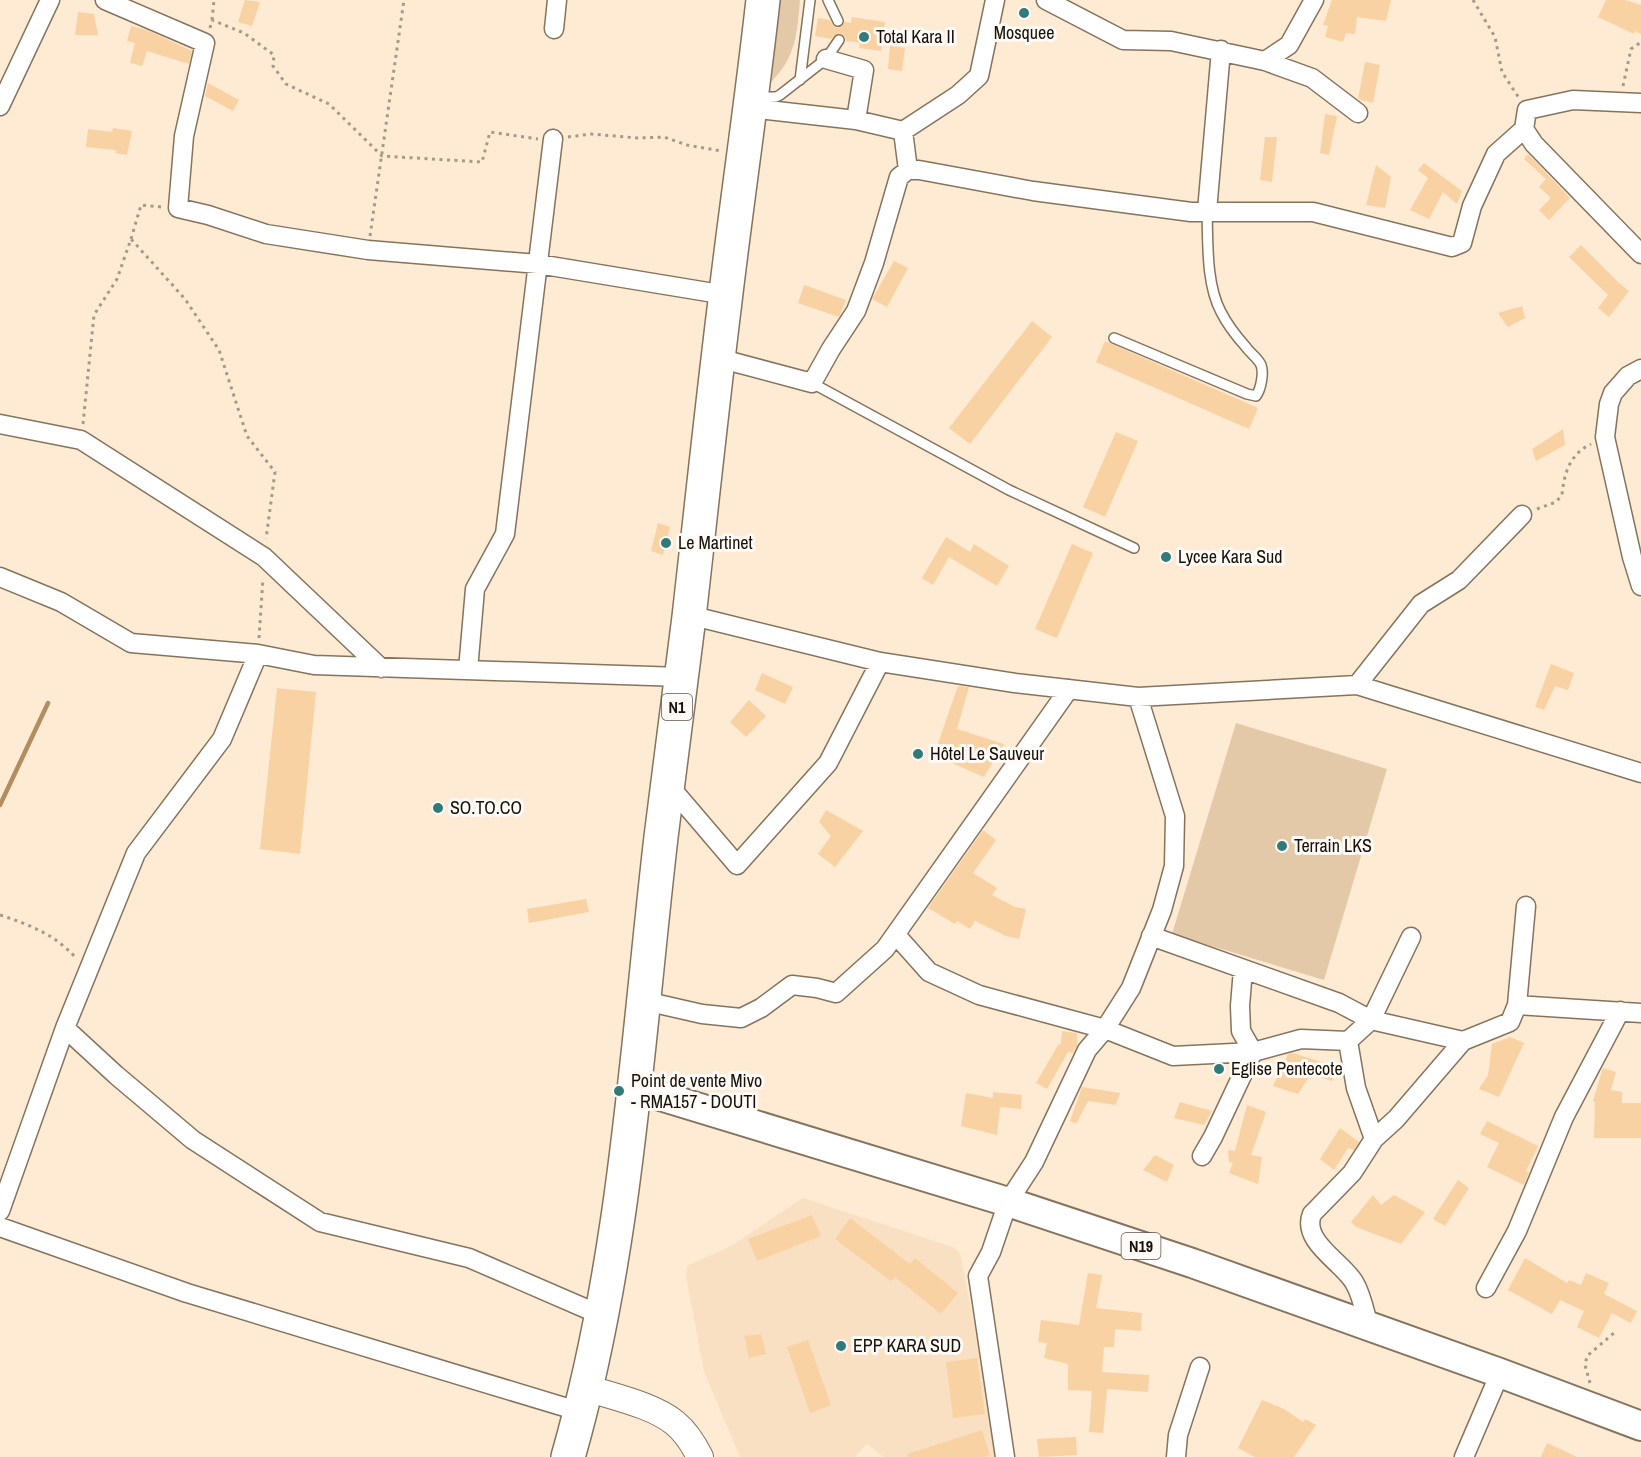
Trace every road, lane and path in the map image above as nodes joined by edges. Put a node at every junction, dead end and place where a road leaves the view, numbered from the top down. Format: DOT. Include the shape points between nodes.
graph roads {
  1 [pos="50,0"];
  2 [pos="105,0"];
  3 [pos="214,0"];
  4 [pos="404,0"];
  5 [pos="557,0"];
  6 [pos="763,0"];
  7 [pos="810,0"];
  8 [pos="828,0"];
  9 [pos="994,0"];
  10 [pos="1046,0"];
  11 [pos="1314,0"];
  12 [pos="1473,0"];
  13 [pos="212,20"];
  14 [pos="838,21"];
  15 [pos="554,29"];
  16 [pos="838,40"];
  17 [pos="1641,42"];
  18 [pos="205,43"];
  19 [pos="1221,50"];
  20 [pos="826,59"];
  21 [pos="1265,61"];
  22 [pos="8,70"];
  23 [pos="800,80"];
  24 [pos="751,102"];
  25 [pos="1620,102"];
  26 [pos="1641,103"];
  27 [pos="0,106"];
  28 [pos="1527,110"];
  29 [pos="1358,113"];
  30 [pos="856,120"];
  31 [pos="1524,129"];
  32 [pos="903,131"];
  33 [pos="553,139"];
  34 [pos="744,155"];
  35 [pos="382,156"];
  36 [pos="908,170"];
  37 [pos="178,208"];
  38 [pos="1207,211"];
  39 [pos="131,239"];
  40 [pos="368,250"];
  41 [pos="1641,254"];
  42 [pos="538,264"];
  43 [pos="726,295"];
  44 [pos="1114,338"];
  45 [pos="718,358"];
  46 [pos="1641,369"];
  47 [pos="812,383"];
  48 [pos="0,424"];
  49 [pos="1605,437"];
  50 [pos="81,440"];
  51 [pos="1522,515"];
  52 [pos="1134,548"];
  53 [pos="264,557"];
  54 [pos="0,577"];
  55 [pos="1641,586"];
  56 [pos="689,615"];
  57 [pos="258,654"];
  58 [pos="880,662"];
  59 [pos="381,668"];
  60 [pos="468,670"];
  61 [pos="681,677"];
  62 [pos="1357,685"];
  63 [pos="1069,689"];
  64 [pos="1138,697"];
  65 [pos="1641,772"];
  66 [pos="667,783"];
  67 [pos="1526,906"];
  68 [pos="0,915"];
  69 [pos="896,935"];
  70 [pos="1151,936"];
  71 [pos="1411,937"];
  72 [pos="1243,969"];
  73 [pos="87,973"];
  74 [pos="645,1001"];
  75 [pos="1517,1005"];
  76 [pos="1620,1011"];
  77 [pos="1641,1012"];
  78 [pos="1371,1020"];
  79 [pos="65,1028"];
  80 [pos="1105,1029"];
  81 [pos="1348,1041"];
  82 [pos="1463,1041"];
  83 [pos="1253,1052"];
  84 [pos="634,1088"];
  85 [pos="1374,1139"];
  86 [pos="1202,1156"];
  87 [pos="1008,1202"];
  88 [pos="0,1211"];
  89 [pos="0,1227"];
  90 [pos="1486,1288"];
  91 [pos="603,1316"];
  92 [pos="1369,1327"];
  93 [pos="1200,1367"];
  94 [pos="1500,1372"];
  95 [pos="584,1400"];
  96 [pos="1641,1426"];
  97 [pos="568,1457"];
  98 [pos="700,1457"];
  99 [pos="1005,1457"];
  100 [pos="1176,1457"];
  101 [pos="1464,1457"];
  1 -- 22 [label="street"];
  2 -- 18 [label="street"];
  3 -- 13 [label="path"];
  4 -- 35 [label="path"];
  5 -- 15 [label="street"];
  6 -- 24 [label="highway, N1"];
  7 -- 23 [label="lane"];
  8 -- 14 [label="lane"];
  9 -- 32 [label="street" via="979,76 958,95"];
  10 -- 19 [label="street" via="1124,40 1171,40"];
  11 -- 21 [label="street" via="1289,45"];
  12 -- 28 [label="path" via="1495,37 1502,72"];
  13 -- 18 [label="path"];
  13 -- 35 [label="path" via="244,33 274,55 273,66 286,84 329,104"];
  16 -- 20 [label="lane"];
  17 -- 25 [label="path" via="1631,49"];
  18 -- 37 [label="street" via="184,136"];
  19 -- 21 [label="street"];
  19 -- 38 [label="street"];
  20 -- 23 [label="lane"];
  20 -- 30 [label="street" via="864,70"];
  21 -- 29 [label="street" via="1312,78"];
  22 -- 27 [label="street"];
  23 -- 24 [label="lane" via="776,97"];
  24 -- 30 [label="street"];
  24 -- 34 [label="highway, N1"];
  25 -- 26 [label="street"];
  25 -- 28 [label="street" via="1573,100"];
  28 -- 31 [label="street"];
  30 -- 32 [label="street"];
  31 -- 38 [label="street" via="1496,154 1458,246 1313,212"];
  31 -- 41 [label="street"];
  32 -- 36 [label="street"];
  33 -- 34 [label="path" via="591,134 664,137"];
  33 -- 35 [label="path" via="490,132 482,162"];
  33 -- 42 [label="street"];
  34 -- 43 [label="highway, N1"];
  35 -- 40 [label="path"];
  36 -- 38 [label="street" via="1033,191"];
  36 -- 47 [label="street" via="899,177 856,312"];
  37 -- 39 [label="path" via="141,205"];
  37 -- 40 [label="street" via="266,234"];
  38 -- 44 [label="lane" via="1209,261 1216,299 1221,312 1260,363 1260,391 1256,396 1248,394"];
  39 -- 50 [label="path" via="117,279 94,315"];
  39 -- 53 [label="path" via="185,299 219,350 248,436 275,472"];
  40 -- 42 [label="street"];
  42 -- 43 [label="street"];
  42 -- 60 [label="street" via="505,534 475,589"];
  43 -- 45 [label="highway, N1"];
  45 -- 47 [label="street"];
  45 -- 56 [label="highway, N1"];
  46 -- 49 [label="street" via="1612,393"];
  47 -- 52 [label="lane" via="1009,490"];
  48 -- 50 [label="street"];
  49 -- 51 [label="path" via="1581,449 1572,459 1562,495 1556,501"];
  49 -- 55 [label="street"];
  50 -- 53 [label="street"];
  51 -- 62 [label="street" via="1459,580 1421,604"];
  53 -- 57 [label="path"];
  53 -- 59 [label="street"];
  54 -- 57 [label="street" via="61,602 131,644"];
  56 -- 58 [label="street"];
  56 -- 61 [label="highway, N1"];
  57 -- 59 [label="street" via="314,665"];
  57 -- 73 [label="street" via="222,739 136,853"];
  58 -- 63 [label="street"];
  58 -- 66 [label="street" via="828,763 737,865"];
  59 -- 60 [label="street"];
  60 -- 61 [label="street"];
  61 -- 66 [label="highway, N1"];
  62 -- 64 [label="street"];
  62 -- 65 [label="street"];
  63 -- 64 [label="street"];
  63 -- 69 [label="street"];
  64 -- 70 [label="street" via="1175,816 1174,866"];
  66 -- 74 [label="highway, N1"];
  67 -- 75 [label="street"];
  68 -- 73 [label="path" via="53,937"];
  69 -- 74 [label="street" via="836,993 792,985 741,1018"];
  69 -- 80 [label="street" via="929,972 979,995"];
  70 -- 72 [label="street"];
  70 -- 80 [label="street" via="1131,988"];
  71 -- 78 [label="street"];
  72 -- 78 [label="street" via="1339,1003"];
  72 -- 83 [label="street" via="1242,1031"];
  73 -- 79 [label="street"];
  74 -- 84 [label="highway, N1"];
  75 -- 76 [label="street"];
  75 -- 82 [label="street" via="1510,1022"];
  76 -- 77 [label="street"];
  76 -- 90 [label="street" via="1564,1117 1517,1231"];
  78 -- 81 [label="street"];
  78 -- 82 [label="street"];
  79 -- 88 [label="street"];
  79 -- 91 [label="street" via="193,1140 320,1222 469,1258"];
  80 -- 83 [label="street" via="1173,1056"];
  80 -- 87 [label="street" via="1087,1050 1034,1162"];
  81 -- 83 [label="street" via="1301,1039"];
  81 -- 85 [label="street" via="1356,1088"];
  82 -- 85 [label="street"];
  83 -- 86 [label="street"];
  84 -- 87 [label="main road, N19"];
  84 -- 91 [label="highway, N1"];
  85 -- 92 [label="street" via="1352,1173 1312,1214 1309,1226 1313,1236 1355,1283"];
  87 -- 92 [label="main road, N19"];
  87 -- 99 [label="street" via="991,1252 978,1276"];
  89 -- 95 [label="street" via="188,1293"];
  91 -- 95 [label="highway, N1"];
  92 -- 94 [label="main road, N19"];
  93 -- 100 [label="street" via="1178,1435"];
  94 -- 96 [label="main road, N19"];
  94 -- 101 [label="street"];
  95 -- 97 [label="highway, N1"];
  95 -- 98 [label="main road" via="656,1412 675,1423 692,1441"];
}
